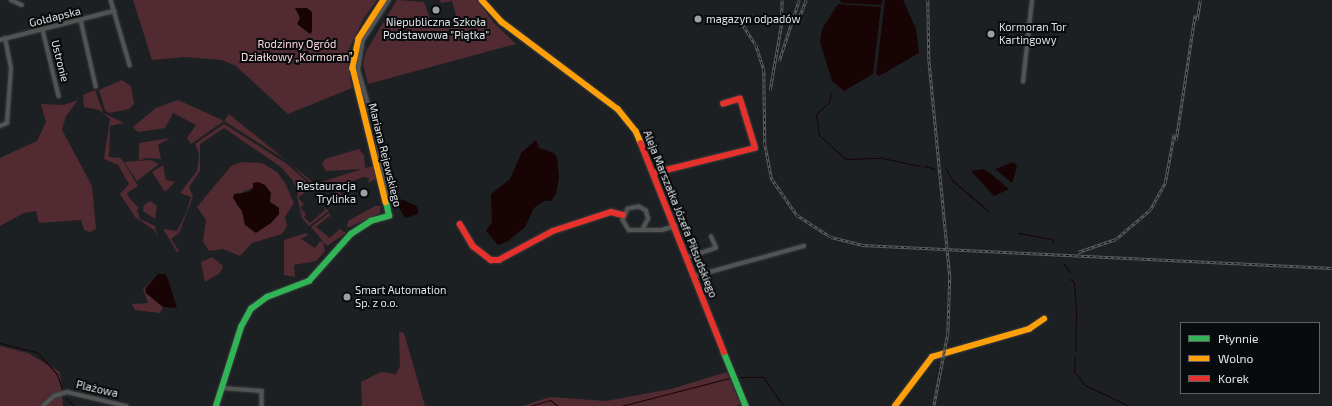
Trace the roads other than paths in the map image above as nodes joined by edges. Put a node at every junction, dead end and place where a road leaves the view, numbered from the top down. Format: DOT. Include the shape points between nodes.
graph roads {
  1 [pos="11,0"];
  2 [pos="111,0"];
  3 [pos="384,0"];
  4 [pos="389,0"];
  5 [pos="482,0"];
  6 [pos="1032,0"];
  7 [pos="22,5"];
  8 [pos="114,11"];
  9 [pos="81,20"];
  10 [pos="43,30"];
  11 [pos="5,39"];
  12 [pos="0,40"];
  13 [pos="130,65"];
  14 [pos="1023,82"];
  15 [pos="96,86"];
  16 [pos="59,96"];
  17 [pos="724,104"];
  18 [pos="0,126"];
  19 [pos="654,173"];
  20 [pos="623,215"];
  21 [pos="389,216"];
  22 [pos="647,223"];
  23 [pos="460,224"];
  24 [pos="675,226"];
  25 [pos="642,230"];
  26 [pos="653,230"];
  27 [pos="711,237"];
  28 [pos="804,246"];
  29 [pos="688,257"];
  30 [pos="695,276"];
  31 [pos="1044,319"];
  32 [pos="222,388"];
  33 [pos="43,406"];
  34 [pos="126,406"];
  35 [pos="216,406"];
  36 [pos="262,406"];
  37 [pos="746,406"];
  38 [pos="895,406"];
  1 -- 7 [label="street"];
  2 -- 8 [label="street"];
  3 -- 21 [label="street, Mariana Rejewskiego" via="359,39 353,68"];
  4 -- 21 [label="street, Mariana Rejewskiego" via="363,40 358,70 376,132"];
  5 -- 19 [label="street, Aleja Marszałka Józefa Piłsudskiego" via="502,22 618,109 636,131"];
  6 -- 14 [label="street"];
  8 -- 9 [label="street, Gołdapska"];
  8 -- 13 [label="street"];
  9 -- 10 [label="street, Gołdapska"];
  9 -- 15 [label="street"];
  10 -- 11 [label="street, Gołdapska"];
  10 -- 16 [label="street, Ustronie"];
  11 -- 12 [label="street, Gołdapska"];
  11 -- 18 [label="street" via="11,69 7,123"];
  17 -- 19 [label="street" via="740,99 755,148"];
  19 -- 24 [label="street, Aleja Marszałka Józefa Piłsudskiego"];
  20 -- 22 [label="street" via="631,207 639,207 646,211"];
  20 -- 23 [label="street" via="611,212 553,232 499,260 491,260 473,246"];
  20 -- 25 [label="street" via="627,228 633,231"];
  21 -- 32 [label="street" via="371,221 351,234 309,281 268,297 251,309 241,327"];
  22 -- 25 [label="street"];
  22 -- 26 [label="street"];
  24 -- 26 [label="street"];
  24 -- 29 [label="street, Aleja Marszałka Józefa Piłsudskiego"];
  25 -- 26 [label="street"];
  27 -- 29 [label="street" via="716,248"];
  28 -- 30 [label="street"];
  29 -- 30 [label="street, Aleja Marszałka Józefa Piłsudskiego"];
  30 -- 37 [label="street, Aleja Marszałka Józefa Piłsudskiego"];
  31 -- 38 [label="street" via="1029,329 932,357"];
  32 -- 35 [label="street"];
  32 -- 36 [label="street" via="262,391"];
  33 -- 34 [label="street, Plażowa" via="54,396 67,392"];
}
